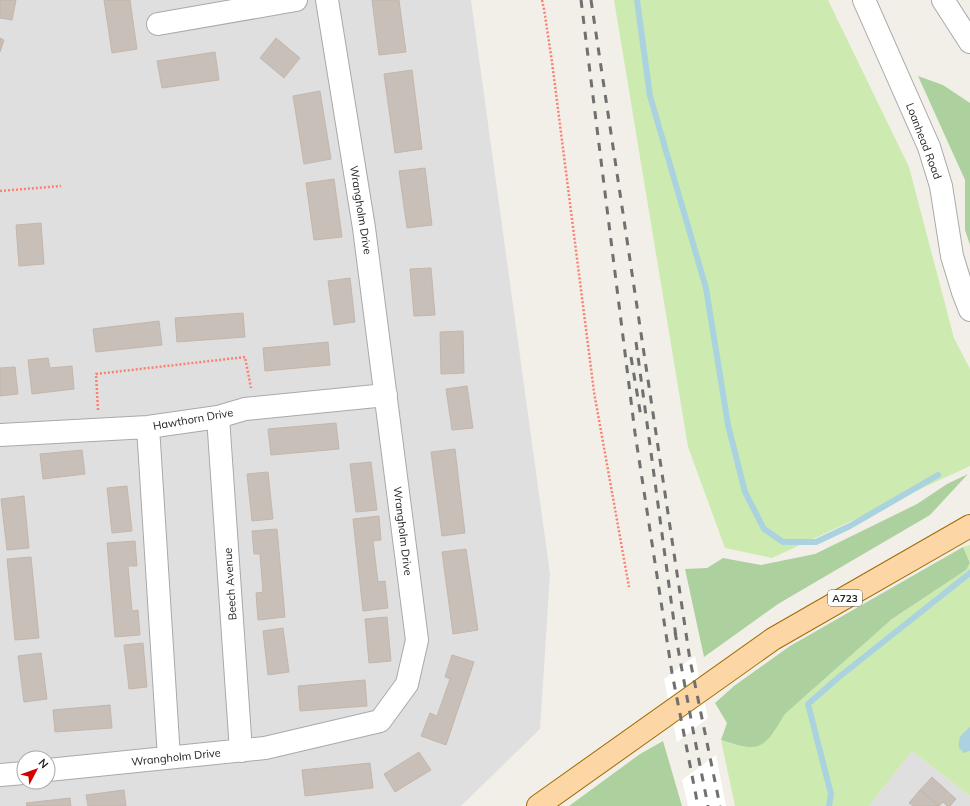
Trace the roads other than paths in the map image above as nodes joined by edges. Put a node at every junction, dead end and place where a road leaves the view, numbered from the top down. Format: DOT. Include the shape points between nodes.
graph roads {
  1 [pos="296,0"];
  2 [pos="327,0"];
  3 [pos="864,0"];
  4 [pos="943,0"];
  5 [pos="158,24"];
  6 [pos="970,42"];
  7 [pos="970,310"];
  8 [pos="386,395"];
  9 [pos="218,417"];
  10 [pos="148,427"];
  11 [pos="0,435"];
  12 [pos="970,526"];
  13 [pos="242,751"];
  14 [pos="169,758"];
  15 [pos="56,769"];
  16 [pos="16,774"];
  17 [pos="0,775"];
  18 [pos="538,806"];
  1 -- 5 [label="street"];
  2 -- 8 [label="street, Wrangholm Drive" via="364,228"];
  3 -- 7 [label="street, Loanhead Road" via="929,147 941,186 952,256"];
  4 -- 6 [label="street"];
  8 -- 9 [label="street, Hawthorn Drive" via="245,409"];
  8 -- 13 [label="street, Wrangholm Drive" via="417,640 407,684 380,721"];
  9 -- 10 [label="street, Hawthorn Drive"];
  9 -- 13 [label="street, Beech Avenue"];
  10 -- 11 [label="street, Hawthorn Drive"];
  10 -- 14 [label="street"];
  12 -- 18 [label="main road, A723" via="773,639"];
  13 -- 14 [label="street, Wrangholm Drive"];
  14 -- 15 [label="street, Wrangholm Drive"];
  16 -- 17 [label="street"];
}
